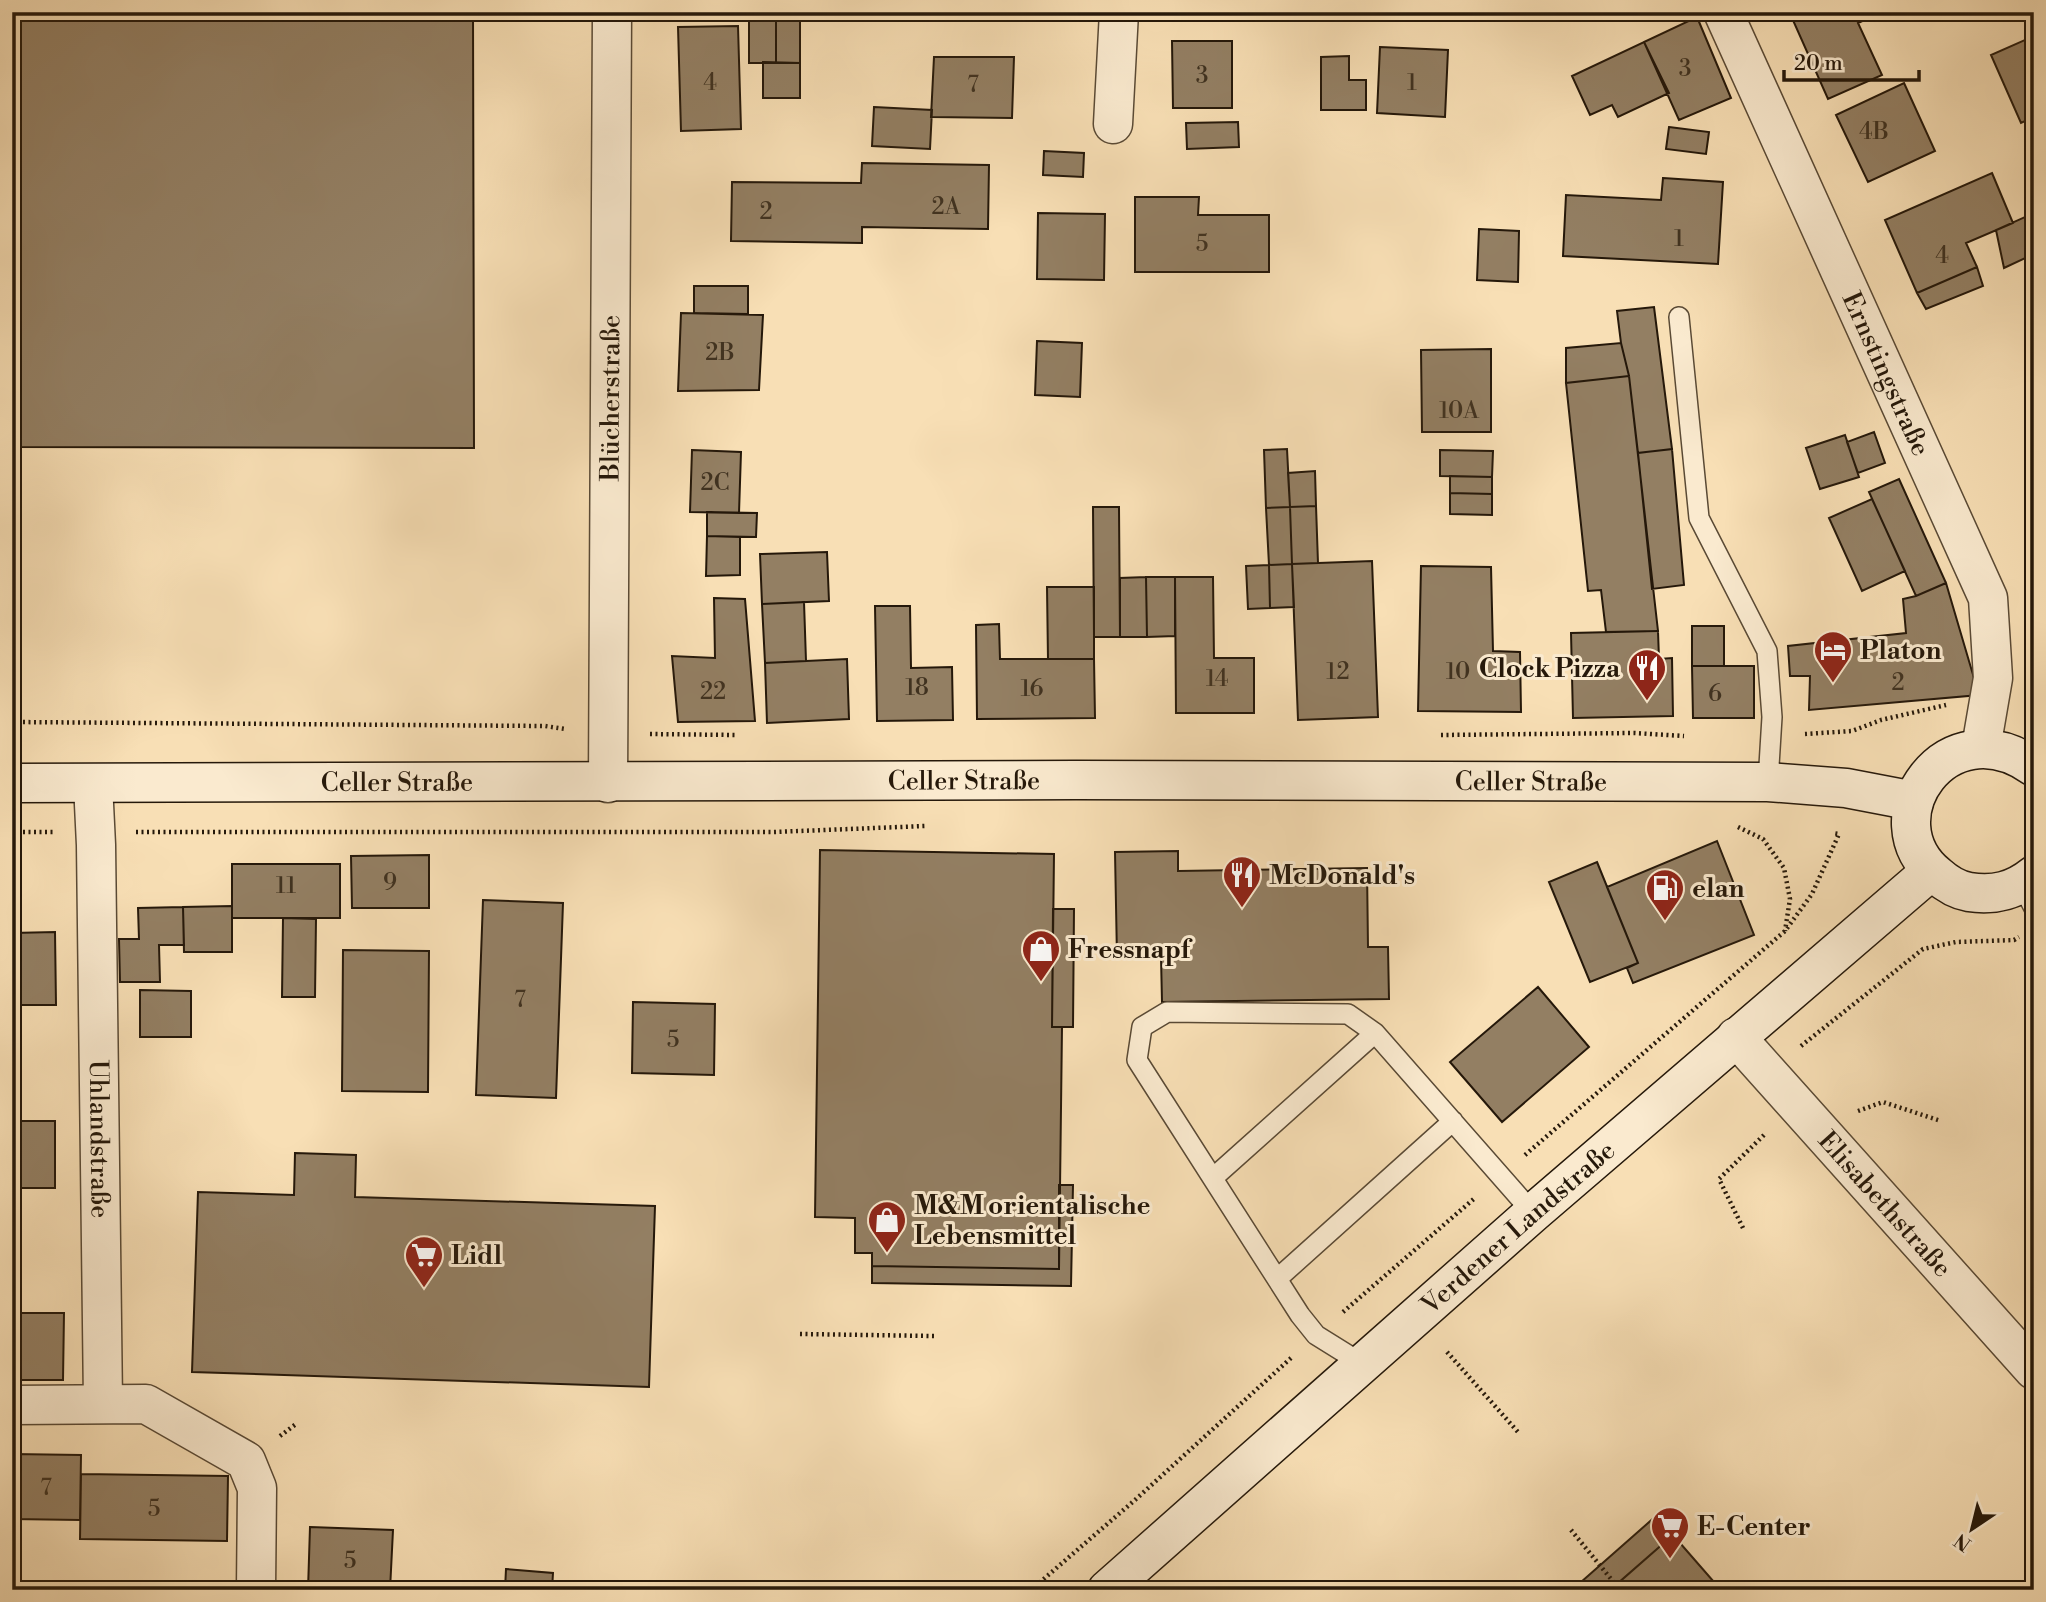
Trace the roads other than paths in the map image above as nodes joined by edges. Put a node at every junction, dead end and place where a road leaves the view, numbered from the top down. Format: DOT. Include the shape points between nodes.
graph roads {
  1 [pos="612,12"];
  2 [pos="1119,12"];
  3 [pos="1723,12"];
  4 [pos="1114,124"];
  5 [pos="1679,317"];
  6 [pos="1981,748"];
  7 [pos="2034,767"];
  8 [pos="1768,782"];
  9 [pos="12,783"];
  10 [pos="608,783"];
  11 [pos="93,784"];
  12 [pos="1914,801"];
  13 [pos="1931,871"];
  14 [pos="2030,889"];
  15 [pos="1375,1033"];
  16 [pos="1736,1037"];
  17 [pos="1453,1121"];
  18 [pos="1213,1178"];
  19 [pos="1533,1213"];
  20 [pos="1277,1279"];
  21 [pos="1361,1363"];
  22 [pos="2034,1370"];
  23 [pos="103,1403"];
  24 [pos="12,1405"];
  25 [pos="256,1590"];
  26 [pos="1107,1590"];
  1 -- 10 [label="main road, Blücherstraße"];
  2 -- 4 [label="main road"];
  3 -- 6 [label="main road, Ernstingstraße" via="1988,598 1993,678"];
  5 -- 8 [label="lane" via="1699,518 1767,650 1772,717"];
  6 -- 7 [label="main road" via="2001,750"];
  6 -- 12 [label="main road" via="1939,763"];
  8 -- 10 [label="main road, Celler Straße"];
  8 -- 12 [label="main road, Celler Straße" via="1846,788"];
  9 -- 11 [label="main road, Celler Straße"];
  10 -- 11 [label="main road, Celler Straße"];
  11 -- 23 [label="main road, Uhlandstraße"];
  12 -- 13 [label="main road" via="1913,838"];
  13 -- 14 [label="main road" via="1965,892"];
  13 -- 16 [label="main road, Verdener Landstraße"];
  15 -- 17 [label="lane"];
  15 -- 18 [label="lane"];
  15 -- 18 [label="lane" via="1348,1014 1167,1012 1142,1027 1137,1060"];
  16 -- 19 [label="main road, Verdener Landstraße"];
  16 -- 22 [label="main road, Elisabethstraße"];
  17 -- 19 [label="lane"];
  17 -- 20 [label="lane"];
  18 -- 20 [label="lane"];
  19 -- 21 [label="main road, Verdener Landstraße"];
  20 -- 21 [label="lane" via="1316,1335"];
  21 -- 26 [label="main road, Verdener Landstraße"];
  23 -- 24 [label="main road"];
  23 -- 25 [label="main road" via="146,1404 246,1461 257,1488"];
}
